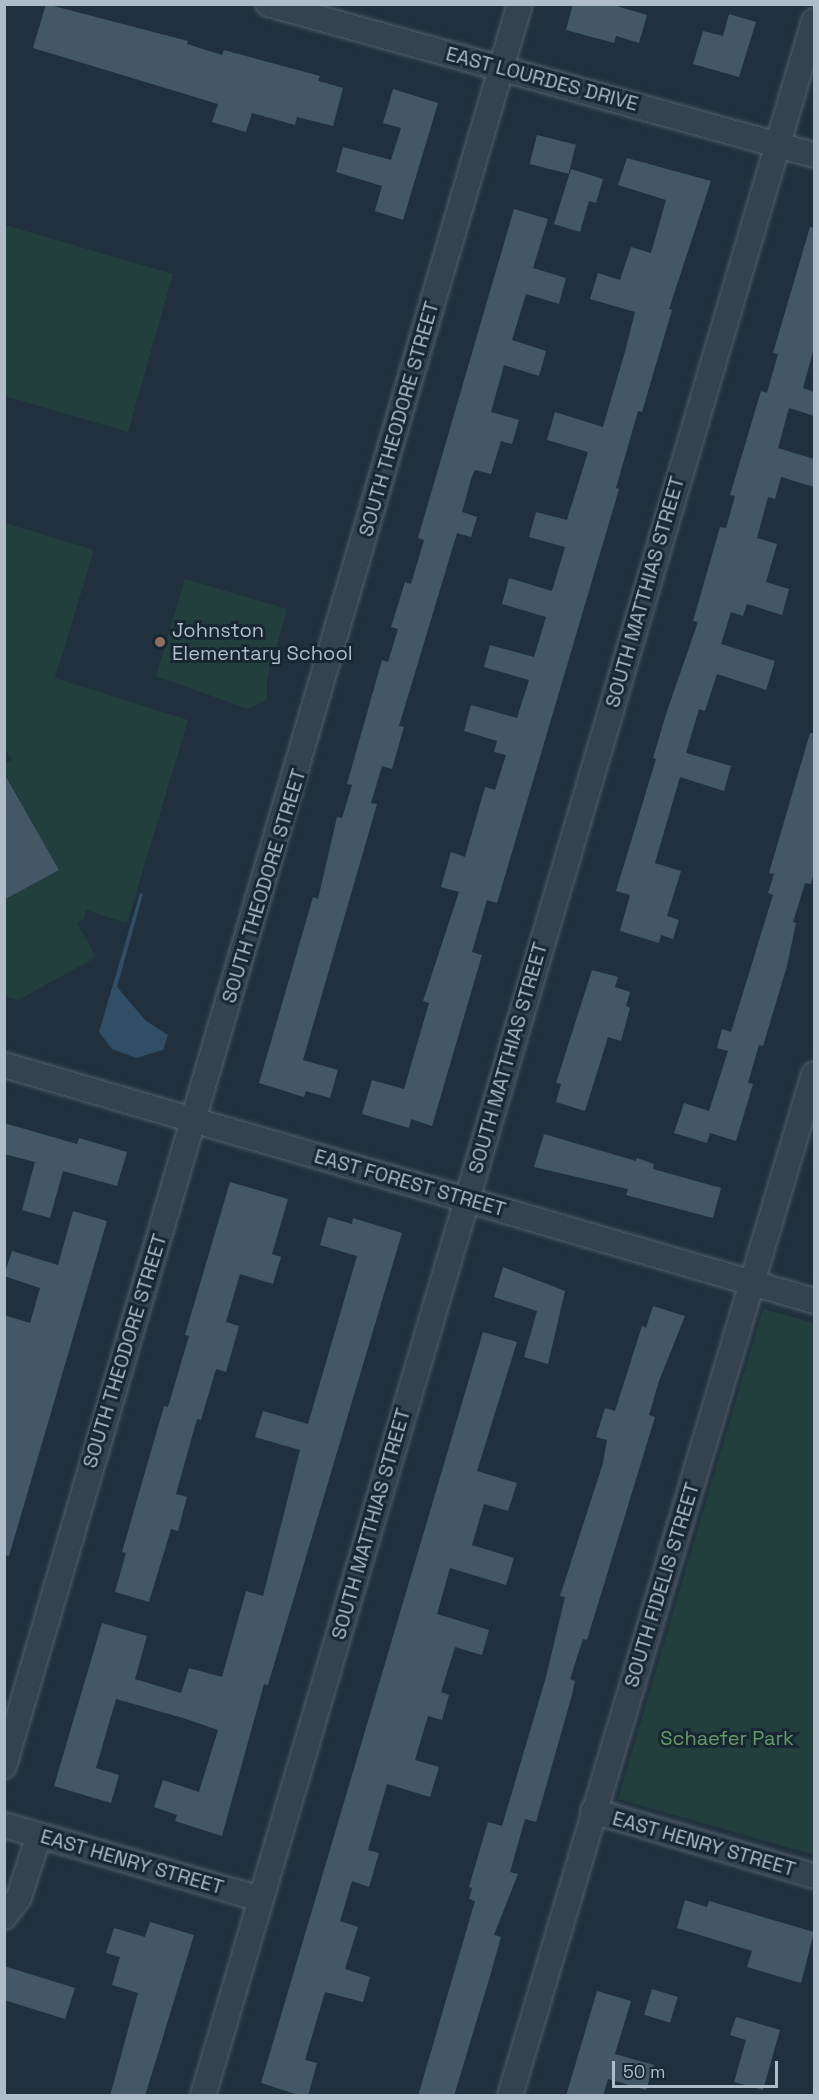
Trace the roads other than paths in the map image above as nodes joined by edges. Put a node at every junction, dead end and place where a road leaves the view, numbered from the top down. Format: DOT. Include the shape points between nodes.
graph roads {
  1 [pos="268,4"];
  2 [pos="520,4"];
  3 [pos="814,21"];
  4 [pos="502,68"];
  5 [pos="777,144"];
  6 [pos="814,155"];
  7 [pos="4,1065"];
  8 [pos="814,1074"];
  9 [pos="194,1119"];
  10 [pos="466,1199"];
  11 [pos="753,1284"];
  12 [pos="814,1301"];
  13 [pos="4,1766"];
  14 [pos="593,1811"];
  15 [pos="4,1824"];
  16 [pos="39,1835"];
  17 [pos="814,1876"];
  18 [pos="260,1899"];
  19 [pos="4,1917"];
  20 [pos="203,2096"];
  21 [pos="510,2096"];
  1 -- 4 [label="street, EAST LOURDES DRIVE"];
  2 -- 4 [label="street, SOUTH THEODORE STREET"];
  3 -- 5 [label="street, SOUTH MATTHIAS STREET"];
  4 -- 5 [label="street, EAST LOURDES DRIVE"];
  4 -- 9 [label="street, SOUTH THEODORE STREET"];
  5 -- 6 [label="street, EAST LOURDES DRIVE"];
  5 -- 10 [label="street, SOUTH MATTHIAS STREET"];
  7 -- 9 [label="street, EAST FOREST STREET"];
  8 -- 11 [label="street, SOUTH FIDELIS STREET"];
  9 -- 10 [label="street, EAST FOREST STREET"];
  9 -- 13 [label="street, SOUTH THEODORE STREET"];
  10 -- 11 [label="street, EAST FOREST STREET"];
  10 -- 18 [label="street, SOUTH MATTHIAS STREET"];
  11 -- 12 [label="street, EAST FOREST STREET"];
  11 -- 14 [label="street, SOUTH FIDELIS STREET"];
  14 -- 17 [label="street, EAST HENRY STREET"];
  14 -- 21 [label="street, SOUTH FIDELIS STREET"];
  15 -- 16 [label="street, EAST HENRY STREET"];
  16 -- 18 [label="street, EAST HENRY STREET"];
  16 -- 19 [label="street" via="20,1897"];
  18 -- 20 [label="street, SOUTH MATTHIAS STREET"];
}
